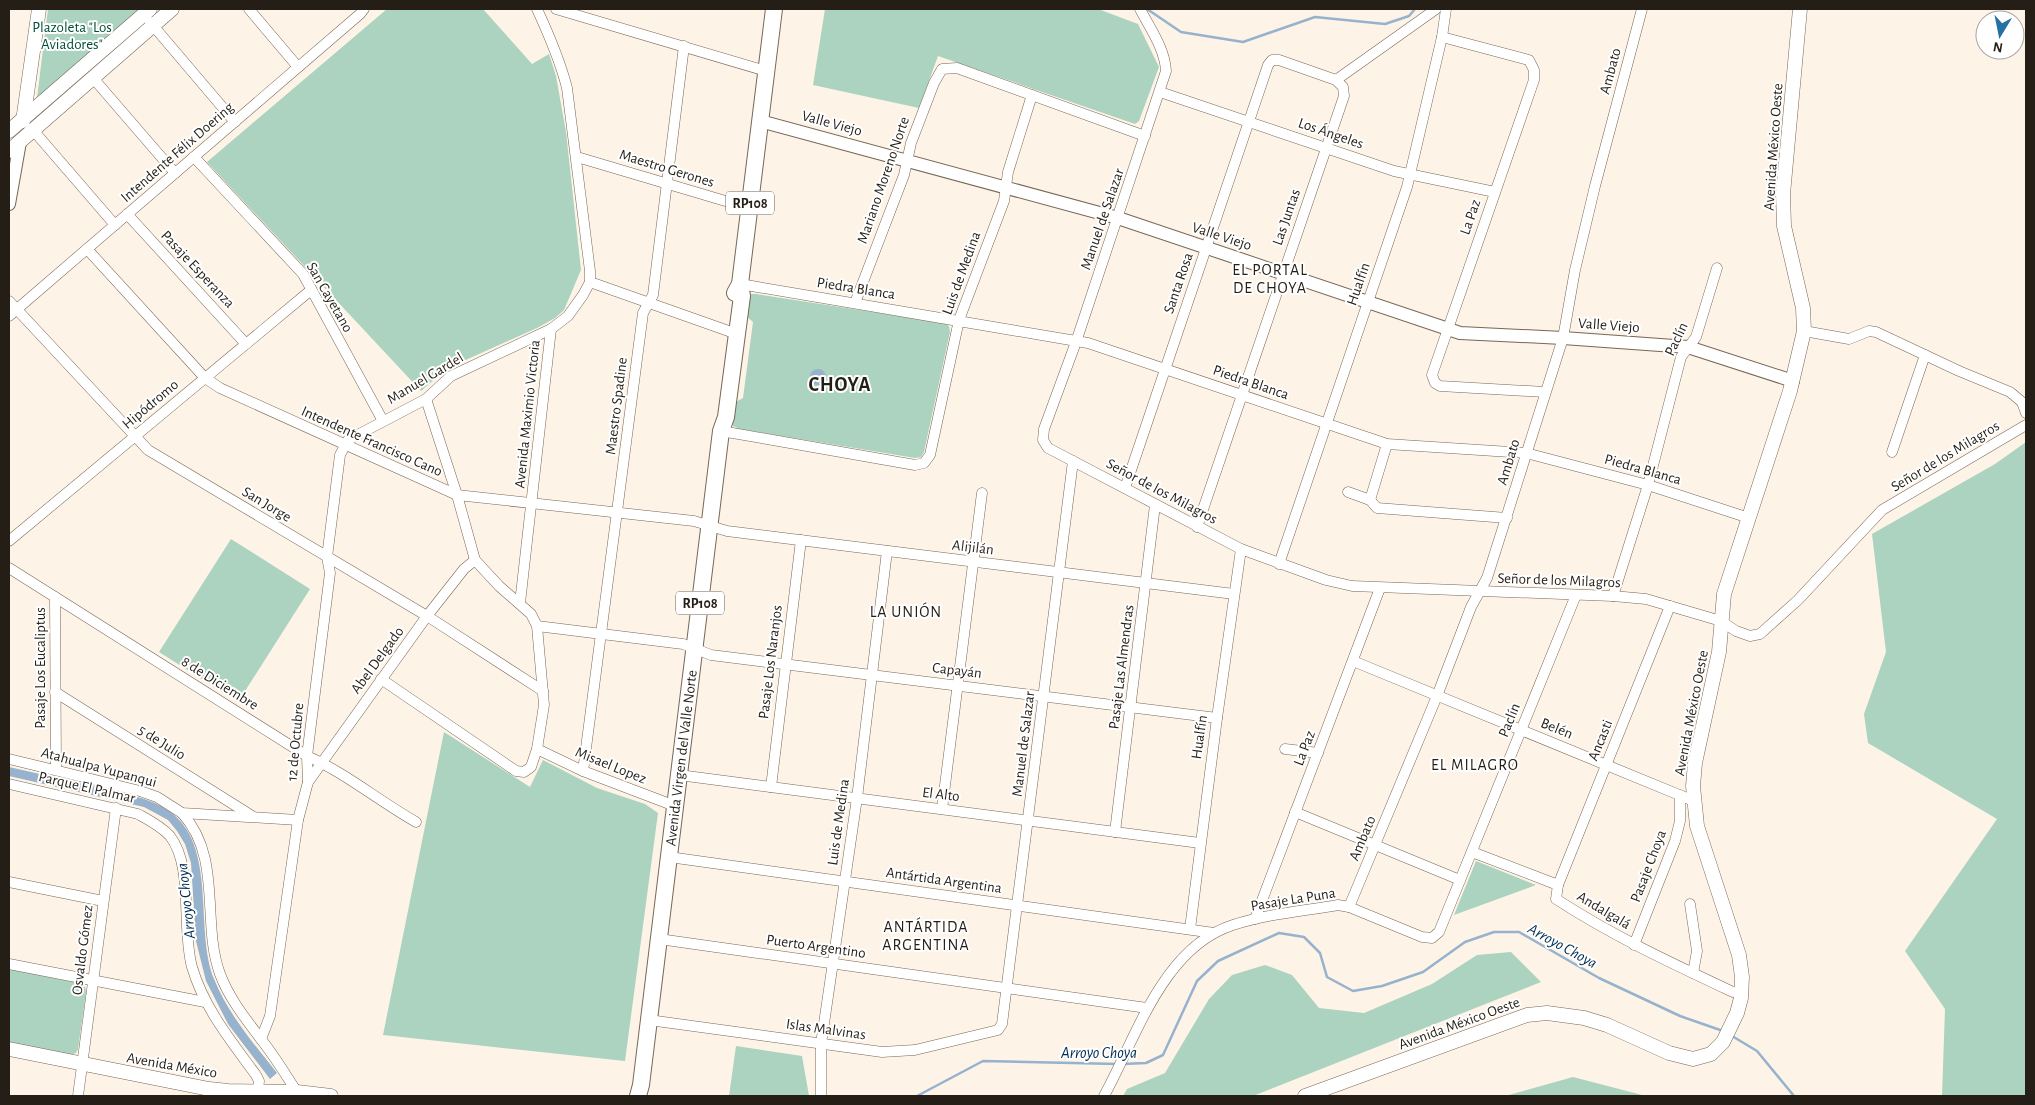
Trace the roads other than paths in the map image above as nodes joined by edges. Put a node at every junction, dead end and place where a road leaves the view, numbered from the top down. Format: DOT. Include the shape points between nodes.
graph roads {
  1 [pos="39,9"];
  2 [pos="172,9"];
  3 [pos="250,9"];
  4 [pos="536,9"];
  5 [pos="556,9"];
  6 [pos="774,9"];
  7 [pos="1140,9"];
  8 [pos="1436,9"];
  9 [pos="1446,9"];
  10 [pos="1642,9"];
  11 [pos="1800,9"];
  12 [pos="360,11"];
  13 [pos="146,12"];
  14 [pos="153,26"];
  15 [pos="1442,37"];
  16 [pos="684,46"];
  17 [pos="298,67"];
  18 [pos="766,71"];
  19 [pos="93,78"];
  20 [pos="1340,83"];
  21 [pos="1160,92"];
  22 [pos="1032,95"];
  23 [pos="24,118"];
  24 [pos="760,121"];
  25 [pos="1249,121"];
  26 [pos="235,122"];
  27 [pos="33,130"];
  28 [pos="9,131"];
  29 [pos="1145,136"];
  30 [pos="20,142"];
  31 [pos="1326,148"];
  32 [pos="9,151"];
  33 [pos="194,157"];
  34 [pos="577,157"];
  35 [pos="907,160"];
  36 [pos="175,173"];
  37 [pos="1410,174"];
  38 [pos="667,185"];
  39 [pos="1006,188"];
  40 [pos="1494,192"];
  41 [pos="9,204"];
  42 [pos="749,208"];
  43 [pos="127,214"];
  44 [pos="1118,218"];
  45 [pos="115,225"];
  46 [pos="1206,248"];
  47 [pos="87,249"];
  48 [pos="1717,268"];
  49 [pos="1282,274"];
  50 [pos="590,282"];
  51 [pos="740,284"];
  52 [pos="311,290"];
  53 [pos="9,300"];
  54 [pos="855,302"];
  55 [pos="1367,302"];
  56 [pos="648,304"];
  57 [pos="13,313"];
  58 [pos="959,320"];
  59 [pos="552,329"];
  60 [pos="1447,330"];
  61 [pos="1804,331"];
  62 [pos="734,332"];
  63 [pos="1563,338"];
  64 [pos="1076,342"];
  65 [pos="246,344"];
  66 [pos="1688,347"];
  67 [pos="1925,355"];
  68 [pos="1164,368"];
  69 [pos="206,378"];
  70 [pos="1792,381"];
  71 [pos="1545,392"];
  72 [pos="1242,395"];
  73 [pos="426,399"];
  74 [pos="2024,403"];
  75 [pos="2026,413"];
  76 [pos="383,421"];
  77 [pos="1326,424"];
  78 [pos="2026,425"];
  79 [pos="721,431"];
  80 [pos="134,436"];
  81 [pos="1043,440"];
  82 [pos="1387,444"];
  83 [pos="345,446"];
  84 [pos="1892,452"];
  85 [pos="1526,453"];
  86 [pos="1073,461"];
  87 [pos="1648,485"];
  88 [pos="1125,488"];
  89 [pos="1348,492"];
  90 [pos="982,493"];
  91 [pos="457,495"];
  92 [pos="1370,500"];
  93 [pos="532,504"];
  94 [pos="1155,505"];
  95 [pos="617,514"];
  96 [pos="1507,518"];
  97 [pos="1749,518"];
  98 [pos="709,526"];
  99 [pos="1197,527"];
  100 [pos="801,540"];
  101 [pos="9,541"];
  102 [pos="1241,549"];
  103 [pos="887,551"];
  104 [pos="327,557"];
  105 [pos="475,560"];
  106 [pos="974,562"];
  107 [pos="1279,564"];
  108 [pos="9,568"];
  109 [pos="1059,572"];
  110 [pos="1146,583"];
  111 [pos="1380,588"];
  112 [pos="1479,592"];
  113 [pos="1234,594"];
  114 [pos="1576,595"];
  115 [pos="1613,596"];
  116 [pos="55,597"];
  117 [pos="520,603"];
  118 [pos="1670,606"];
  119 [pos="427,616"];
  120 [pos="1721,621"];
  121 [pos="537,626"];
  122 [pos="602,634"];
  123 [pos="694,648"];
  124 [pos="1352,661"];
  125 [pos="785,664"];
  126 [pos="871,675"];
  127 [pos="381,679"];
  128 [pos="958,686"];
  129 [pos="543,691"];
  130 [pos="55,692"];
  131 [pos="1044,696"];
  132 [pos="1437,696"];
  133 [pos="1130,707"];
  134 [pos="1216,718"];
  135 [pos="1521,730"];
  136 [pos="1285,749"];
  137 [pos="537,750"];
  138 [pos="1318,754"];
  139 [pos="306,756"];
  140 [pos="9,759"];
  141 [pos="321,762"];
  142 [pos="1607,765"];
  143 [pos="56,770"];
  144 [pos="583,772"];
  145 [pos="679,775"];
  146 [pos="308,782"];
  147 [pos="9,784"];
  148 [pos="771,787"];
  149 [pos="1680,795"];
  150 [pos="857,798"];
  151 [pos="1694,801"];
  152 [pos="675,806"];
  153 [pos="116,808"];
  154 [pos="942,809"];
  155 [pos="1296,812"];
  156 [pos="182,813"];
  157 [pos="252,817"];
  158 [pos="298,820"];
  159 [pos="1028,820"];
  160 [pos="416,822"];
  161 [pos="1115,832"];
  162 [pos="1200,843"];
  163 [pos="1375,845"];
  164 [pos="1472,852"];
  165 [pos="669,857"];
  166 [pos="1460,880"];
  167 [pos="9,882"];
  168 [pos="845,882"];
  169 [pos="1558,885"];
  170 [pos="103,901"];
  171 [pos="1690,904"];
  172 [pos="1018,906"];
  173 [pos="1349,907"];
  174 [pos="1255,919"];
  175 [pos="1190,929"];
  176 [pos="1214,933"];
  177 [pos="1432,938"];
  178 [pos="659,939"];
  179 [pos="1634,945"];
  180 [pos="9,964"];
  181 [pos="833,964"];
  182 [pos="1693,973"];
  183 [pos="93,981"];
  184 [pos="1007,988"];
  185 [pos="1733,992"];
  186 [pos="205,1002"];
  187 [pos="1147,1008"];
  188 [pos="649,1020"];
  189 [pos="998,1030"];
  190 [pos="261,1039"];
  191 [pos="821,1044"];
  192 [pos="9,1049"];
  193 [pos="82,1064"];
  194 [pos="297,1092"];
  195 [pos="640,1092"];
  196 [pos="258,1094"];
  197 [pos="78,1096"];
  198 [pos="331,1096"];
  199 [pos="821,1096"];
  200 [pos="1104,1096"];
  201 [pos="1305,1096"];
  1 -- 23 [label="main road"];
  2 -- 14 [label="main road"];
  3 -- 17 [label="street"];
  4 -- 34 [label="street" via="562,66"];
  5 -- 16 [label="street"];
  6 -- 18 [label="main road, Avenida Virgen del Valle Norte / RP108"];
  7 -- 21 [label="street, Manuel de Salazar" via="1166,63"];
  8 -- 20 [label="street"];
  9 -- 15 [label="street, Hualfín"];
  10 -- 63 [label="street, Ambato" via="1595,186"];
  11 -- 61 [label="main road, Avenida México Oeste" via="1783,194 1784,226 1803,308"];
  12 -- 17 [label="street, Intendente Félix Doering"];
  13 -- 14 [label="street"];
  13 -- 23 [label="main road"];
  14 -- 19 [label="main road"];
  14 -- 26 [label="street"];
  15 -- 37 [label="street, Hualfín"];
  15 -- 40 [label="street, La Paz" via="1529,60 1534,70 1534,80"];
  16 -- 18 [label="street"];
  16 -- 38 [label="street, Maestro Spadine"];
  17 -- 26 [label="street, Intendente Félix Doering"];
  18 -- 24 [label="main road, Avenida Virgen del Valle Norte / RP108"];
  19 -- 27 [label="main road"];
  19 -- 36 [label="street"];
  20 -- 25 [label="street, Santa Rosa" via="1280,60 1272,60"];
  20 -- 31 [label="street, Las Juntas" via="1344,96"];
  21 -- 25 [label="street, Los Ángeles"];
  21 -- 29 [label="street, Manuel de Salazar"];
  22 -- 29 [label="street"];
  22 -- 35 [label="street, Mariano Moreno Norte" via="957,68 942,69"];
  22 -- 39 [label="street, Luis de Medina"];
  23 -- 28 [label="main road"];
  23 -- 30 [label="main road"];
  24 -- 35 [label="street, Valle Viejo"];
  24 -- 42 [label="main road, Avenida Virgen del Valle Norte / RP108"];
  25 -- 31 [label="street, Los Ángeles"];
  25 -- 46 [label="street, Santa Rosa"];
  26 -- 33 [label="street, Intendente Félix Doering"];
  27 -- 30 [label="main road"];
  27 -- 45 [label="street"];
  29 -- 44 [label="street, Manuel de Salazar"];
  30 -- 32 [label="main road"];
  30 -- 41 [label="street"];
  31 -- 37 [label="street, Los Ángeles"];
  31 -- 49 [label="street, Las Juntas"];
  33 -- 36 [label="street, Intendente Félix Doering"];
  33 -- 52 [label="street, San Cayetano" via="303,274"];
  34 -- 38 [label="street, Maestro Gerones"];
  34 -- 50 [label="street"];
  35 -- 39 [label="street, Valle Viejo"];
  35 -- 54 [label="street, Mariano Moreno Norte"];
  36 -- 43 [label="street, Intendente Félix Doering"];
  37 -- 40 [label="street, Los Ángeles"];
  37 -- 55 [label="street, Hualfín"];
  38 -- 42 [label="street, Maestro Gerones"];
  38 -- 56 [label="street, Maestro Spadine" via="653,295"];
  39 -- 44 [label="street, Valle Viejo"];
  39 -- 58 [label="street, Luis de Medina"];
  40 -- 60 [label="street, La Paz"];
  42 -- 51 [label="main road, Avenida Virgen del Valle Norte / RP108"];
  43 -- 45 [label="street, Intendente Félix Doering"];
  43 -- 65 [label="street, Pasaje Esperanza"];
  44 -- 46 [label="street, Valle Viejo"];
  44 -- 64 [label="street, Manuel de Salazar"];
  45 -- 47 [label="street, Intendente Félix Doering"];
  46 -- 49 [label="street, Valle Viejo"];
  46 -- 68 [label="street, Santa Rosa"];
  47 -- 57 [label="street, Intendente Félix Doering"];
  47 -- 69 [label="street, Intendente Francisco Cano"];
  48 -- 66 [label="street, Paclín" via="1696,337"];
  49 -- 55 [label="street, Valle Viejo"];
  49 -- 72 [label="street, Las Juntas"];
  50 -- 56 [label="street"];
  50 -- 59 [label="street, Avenida Maximio Victoria" via="568,316"];
  51 -- 54 [label="street, Piedra Blanca"];
  51 -- 62 [label="main road, Avenida Virgen del Valle Norte / RP108" via="735,294"];
  52 -- 65 [label="street, Hipódromo"];
  52 -- 76 [label="street, San Cayetano"];
  53 -- 57 [label="street, San Jorge"];
  54 -- 58 [label="street, Piedra Blanca"];
  55 -- 60 [label="street, Valle Viejo"];
  55 -- 77 [label="street, Hualfín"];
  56 -- 62 [label="street"];
  56 -- 95 [label="street, Maestro Spadine" via="643,314"];
  57 -- 80 [label="street, San Jorge"];
  58 -- 64 [label="street, Piedra Blanca"];
  58 -- 79 [label="street, Luis de Medina" via="930,455 924,463 915,465"];
  59 -- 73 [label="street, Manuel Gardel" via="451,376"];
  59 -- 93 [label="street, Avenida Maximio Victoria"];
  60 -- 63 [label="street, Valle Viejo"];
  60 -- 71 [label="street, La Paz" via="1432,375 1435,383 1440,386"];
  61 -- 67 [label="street" via="1849,339 1868,331 1876,332"];
  61 -- 70 [label="main road, Avenida México Oeste"];
  62 -- 79 [label="main road, Avenida Virgen del Valle Norte / RP108" via="719,416"];
  63 -- 66 [label="street, Valle Viejo"];
  63 -- 71 [label="street, Ambato"];
  64 -- 68 [label="street, Piedra Blanca"];
  64 -- 81 [label="street, Manuel de Salazar" via="1044,429"];
  65 -- 69 [label="street, Hipódromo"];
  66 -- 70 [label="street, Valle Viejo"];
  66 -- 87 [label="street, Paclín" via="1682,357"];
  67 -- 74 [label="street" via="2010,392"];
  67 -- 84 [label="street"];
  68 -- 72 [label="street, Piedra Blanca"];
  68 -- 88 [label="street, Santa Rosa"];
  69 -- 80 [label="street, Hipódromo"];
  69 -- 83 [label="street, Intendente Francisco Cano" via="220,388"];
  70 -- 97 [label="main road, Avenida México Oeste"];
  71 -- 85 [label="street, Ambato"];
  72 -- 77 [label="street, Piedra Blanca"];
  72 -- 99 [label="street, Las Juntas"];
  73 -- 76 [label="street, Manuel Gardel"];
  73 -- 91 [label="street"];
  74 -- 75 [label="street"];
  76 -- 83 [label="street, Manuel Gardel" via="348,440"];
  77 -- 82 [label="street, Piedra Blanca"];
  77 -- 107 [label="street, Hualfín"];
  78 -- 120 [label="street, Señor de los Milagros" via="1882,510 1798,600 1760,634 1750,636"];
  79 -- 98 [label="main road, Avenida Virgen del Valle Norte / RP108"];
  80 -- 101 [label="street, Hipódromo"];
  80 -- 104 [label="street, San Jorge" via="148,450"];
  81 -- 86 [label="street, Señor de los Milagros" via="1048,448"];
  82 -- 85 [label="street, Piedra Blanca"];
  82 -- 92 [label="street"];
  83 -- 91 [label="street, Intendente Francisco Cano"];
  83 -- 104 [label="street, 12 de Octubre" via="340,455"];
  85 -- 87 [label="street, Piedra Blanca"];
  85 -- 96 [label="street, Ambato"];
  86 -- 88 [label="street, Señor de los Milagros"];
  86 -- 109 [label="street, Manuel de Salazar"];
  87 -- 97 [label="street, Piedra Blanca"];
  87 -- 115 [label="street, Paclín"];
  88 -- 94 [label="street, Señor de los Milagros"];
  89 -- 92 [label="street"];
  90 -- 106 [label="street"];
  91 -- 93 [label="street, Intendente Francisco Cano"];
  91 -- 105 [label="street"];
  92 -- 96 [label="street" via="1377,508"];
  93 -- 95 [label="street, Intendente Francisco Cano"];
  93 -- 117 [label="street, Avenida Maximio Victoria"];
  94 -- 99 [label="street, Señor de los Milagros"];
  94 -- 110 [label="street, Pasaje Las Almendras"];
  95 -- 98 [label="street, Intendente Francisco Cano" via="684,520"];
  95 -- 122 [label="street, Maestro Spadine"];
  96 -- 112 [label="street, Ambato" via="1487,578"];
  97 -- 120 [label="main road, Avenida México Oeste" via="1724,594"];
  98 -- 100 [label="street, Alijilán"];
  98 -- 123 [label="main road, Avenida Virgen del Valle Norte / RP108"];
  99 -- 102 [label="street, Señor de los Milagros"];
  100 -- 103 [label="street, Alijilán"];
  100 -- 125 [label="street, Pasaje Los Naranjos"];
  102 -- 107 [label="street, Señor de los Milagros"];
  102 -- 113 [label="street, Hualfín"];
  103 -- 106 [label="street, Alijilán"];
  103 -- 126 [label="street, Luis de Medina"];
  104 -- 119 [label="street, San Jorge"];
  104 -- 139 [label="street, 12 de Octubre" via="330,573"];
  105 -- 117 [label="street"];
  105 -- 119 [label="street, Abel Delgado"];
  106 -- 109 [label="street, Alijilán"];
  106 -- 128 [label="street"];
  107 -- 111 [label="street, Señor de los Milagros" via="1326,580"];
  108 -- 116 [label="street, 8 de Diciembre"];
  109 -- 110 [label="street, Alijilán"];
  109 -- 131 [label="street, Manuel de Salazar"];
  110 -- 113 [label="street, Alijilán"];
  110 -- 133 [label="street, Pasaje Las Almendras"];
  111 -- 112 [label="street, Señor de los Milagros"];
  111 -- 124 [label="street, La Paz"];
  112 -- 114 [label="street, Señor de los Milagros"];
  112 -- 132 [label="street, Ambato"];
  113 -- 134 [label="street, Hualfín"];
  114 -- 115 [label="street, Señor de los Milagros"];
  114 -- 135 [label="street, Paclín"];
  115 -- 118 [label="street, Señor de los Milagros" via="1646,599"];
  116 -- 130 [label="street, Pasaje Los Eucaliptus"];
  116 -- 139 [label="street, 8 de Diciembre"];
  117 -- 121 [label="street"];
  118 -- 120 [label="street, Señor de los Milagros"];
  118 -- 142 [label="street, Ancasti"];
  119 -- 127 [label="street, Abel Delgado"];
  119 -- 129 [label="street, San Jorge"];
  120 -- 151 [label="main road, Avenida México Oeste" via="1720,652 1695,764"];
  121 -- 122 [label="street, Capayán"];
  121 -- 129 [label="street"];
  122 -- 123 [label="street, Capayán"];
  122 -- 144 [label="street, Maestro Spadine"];
  123 -- 125 [label="street, Capayán" via="711,655"];
  123 -- 145 [label="main road, Avenida Virgen del Valle Norte / RP108"];
  124 -- 132 [label="street, Belén"];
  124 -- 138 [label="street, La Paz"];
  125 -- 126 [label="street, Capayán"];
  125 -- 148 [label="street, Pasaje Los Naranjos"];
  126 -- 128 [label="street, Capayán"];
  126 -- 150 [label="street, Luis de Medina"];
  127 -- 137 [label="street" via="516,771 524,772 531,767"];
  127 -- 141 [label="street, Abel Delgado"];
  128 -- 131 [label="street, Capayán"];
  128 -- 154 [label="street"];
  129 -- 137 [label="street"];
  130 -- 143 [label="street, Pasaje Los Eucaliptus"];
  130 -- 157 [label="street, 5 de Julio"];
  131 -- 133 [label="street, Capayán"];
  131 -- 159 [label="street, Manuel de Salazar"];
  132 -- 135 [label="street, Belén"];
  132 -- 163 [label="street, Ambato"];
  133 -- 134 [label="street, Capayán"];
  133 -- 161 [label="street, Pasaje Las Almendras"];
  134 -- 162 [label="street, Hualfín"];
  135 -- 142 [label="street, Belén"];
  135 -- 164 [label="street, Paclín"];
  136 -- 138 [label="street"];
  137 -- 144 [label="street, Misael Lopez"];
  138 -- 155 [label="street, La Paz"];
  139 -- 141 [label="street, 8 de Diciembre"];
  139 -- 146 [label="street, 12 de Octubre"];
  140 -- 143 [label="street, Atahualpa Yupanqui"];
  141 -- 146 [label="street, Abel Delgado"];
  141 -- 160 [label="street, 8 de Diciembre"];
  142 -- 149 [label="street, Belén"];
  142 -- 169 [label="street, Ancasti"];
  143 -- 156 [label="street, Atahualpa Yupanqui" via="140,792"];
  144 -- 152 [label="street, Misael Lopez"];
  145 -- 148 [label="street, El Alto"];
  145 -- 152 [label="main road, Avenida Virgen del Valle Norte / RP108"];
  146 -- 158 [label="street, 12 de Octubre"];
  147 -- 153 [label="street, Parque El Palmar"];
  148 -- 150 [label="street, El Alto"];
  149 -- 151 [label="street, Belén"];
  149 -- 179 [label="street, Pasaje Choya" via="1680,822 1675,841"];
  150 -- 154 [label="street, El Alto"];
  150 -- 168 [label="street, Luis de Medina"];
  151 -- 201 [label="main road, Avenida México Oeste" via="1701,840 1739,955 1742,991 1723,1042 1711,1054 1702,1058 1684,1058 1607,1025 1546,1013 1527,1015"];
  152 -- 165 [label="main road, Avenida Virgen del Valle Norte / RP108"];
  153 -- 170 [label="street, Osvaldo Gómez"];
  153 -- 186 [label="street, Parque El Palmar" via="157,824 170,836 180,854 191,958"];
  154 -- 159 [label="street, El Alto"];
  155 -- 163 [label="street"];
  155 -- 174 [label="street, La Paz"];
  156 -- 157 [label="street, Atahualpa Yupanqui"];
  156 -- 190 [label="street" via="202,844 206,859 219,973 231,998"];
  157 -- 158 [label="street, Atahualpa Yupanqui"];
  158 -- 190 [label="street, 12 de Octubre" via="270,1016"];
  159 -- 161 [label="street, El Alto"];
  159 -- 172 [label="street, Manuel de Salazar"];
  161 -- 162 [label="street, El Alto"];
  162 -- 175 [label="street, Hualfín"];
  163 -- 166 [label="street"];
  163 -- 173 [label="street, Ambato"];
  164 -- 166 [label="street, Paclín"];
  164 -- 169 [label="street, Andalgalá"];
  165 -- 168 [label="street, Antártida Argentina"];
  165 -- 178 [label="main road, Avenida Virgen del Valle Norte / RP108"];
  166 -- 177 [label="street, Paclín" via="1439,932"];
  167 -- 170 [label="street"];
  168 -- 172 [label="street, Antártida Argentina"];
  168 -- 181 [label="street, Luis de Medina"];
  169 -- 179 [label="street, Andalgalá" via="1556,899"];
  170 -- 183 [label="street, Osvaldo Gómez"];
  171 -- 182 [label="street" via="1697,951"];
  172 -- 175 [label="street, Antártida Argentina"];
  172 -- 184 [label="street, Manuel de Salazar"];
  173 -- 174 [label="street, Pasaje La Puna" via="1338,905"];
  173 -- 177 [label="street, Pasaje La Puna" via="1422,937"];
  174 -- 176 [label="street, Pasaje La Puna"];
  175 -- 176 [label="street, Antártida Argentina"];
  176 -- 187 [label="street, Pasaje La Puna" via="1175,968"];
  178 -- 181 [label="street, Puerto Argentino"];
  178 -- 188 [label="main road, Avenida Virgen del Valle Norte / RP108"];
  179 -- 182 [label="street, Andalgalá"];
  180 -- 183 [label="street"];
  181 -- 184 [label="street, Puerto Argentino"];
  181 -- 191 [label="street, Luis de Medina"];
  182 -- 185 [label="street, Andalgalá"];
  183 -- 186 [label="street"];
  183 -- 193 [label="street, Osvaldo Gómez"];
  184 -- 187 [label="street, Puerto Argentino"];
  184 -- 189 [label="street, Manuel de Salazar" via="1002,1024"];
  186 -- 196 [label="street" via="256,1075"];
  187 -- 200 [label="street, Pasaje La Puna"];
  188 -- 191 [label="street, Islas Malvinas"];
  188 -- 195 [label="main road, Avenida Virgen del Valle Norte / RP108"];
  189 -- 191 [label="street, Islas Malvinas" via="899,1052"];
  190 -- 194 [label="street"];
  191 -- 199 [label="street, Luis de Medina"];
  192 -- 193 [label="main road, Avenida México"];
  193 -- 196 [label="main road, Avenida México" via="209,1089"];
  193 -- 197 [label="street, Osvaldo Gómez"];
  194 -- 196 [label="main road, Avenida México"];
  194 -- 198 [label="main road, Avenida México"];
}
